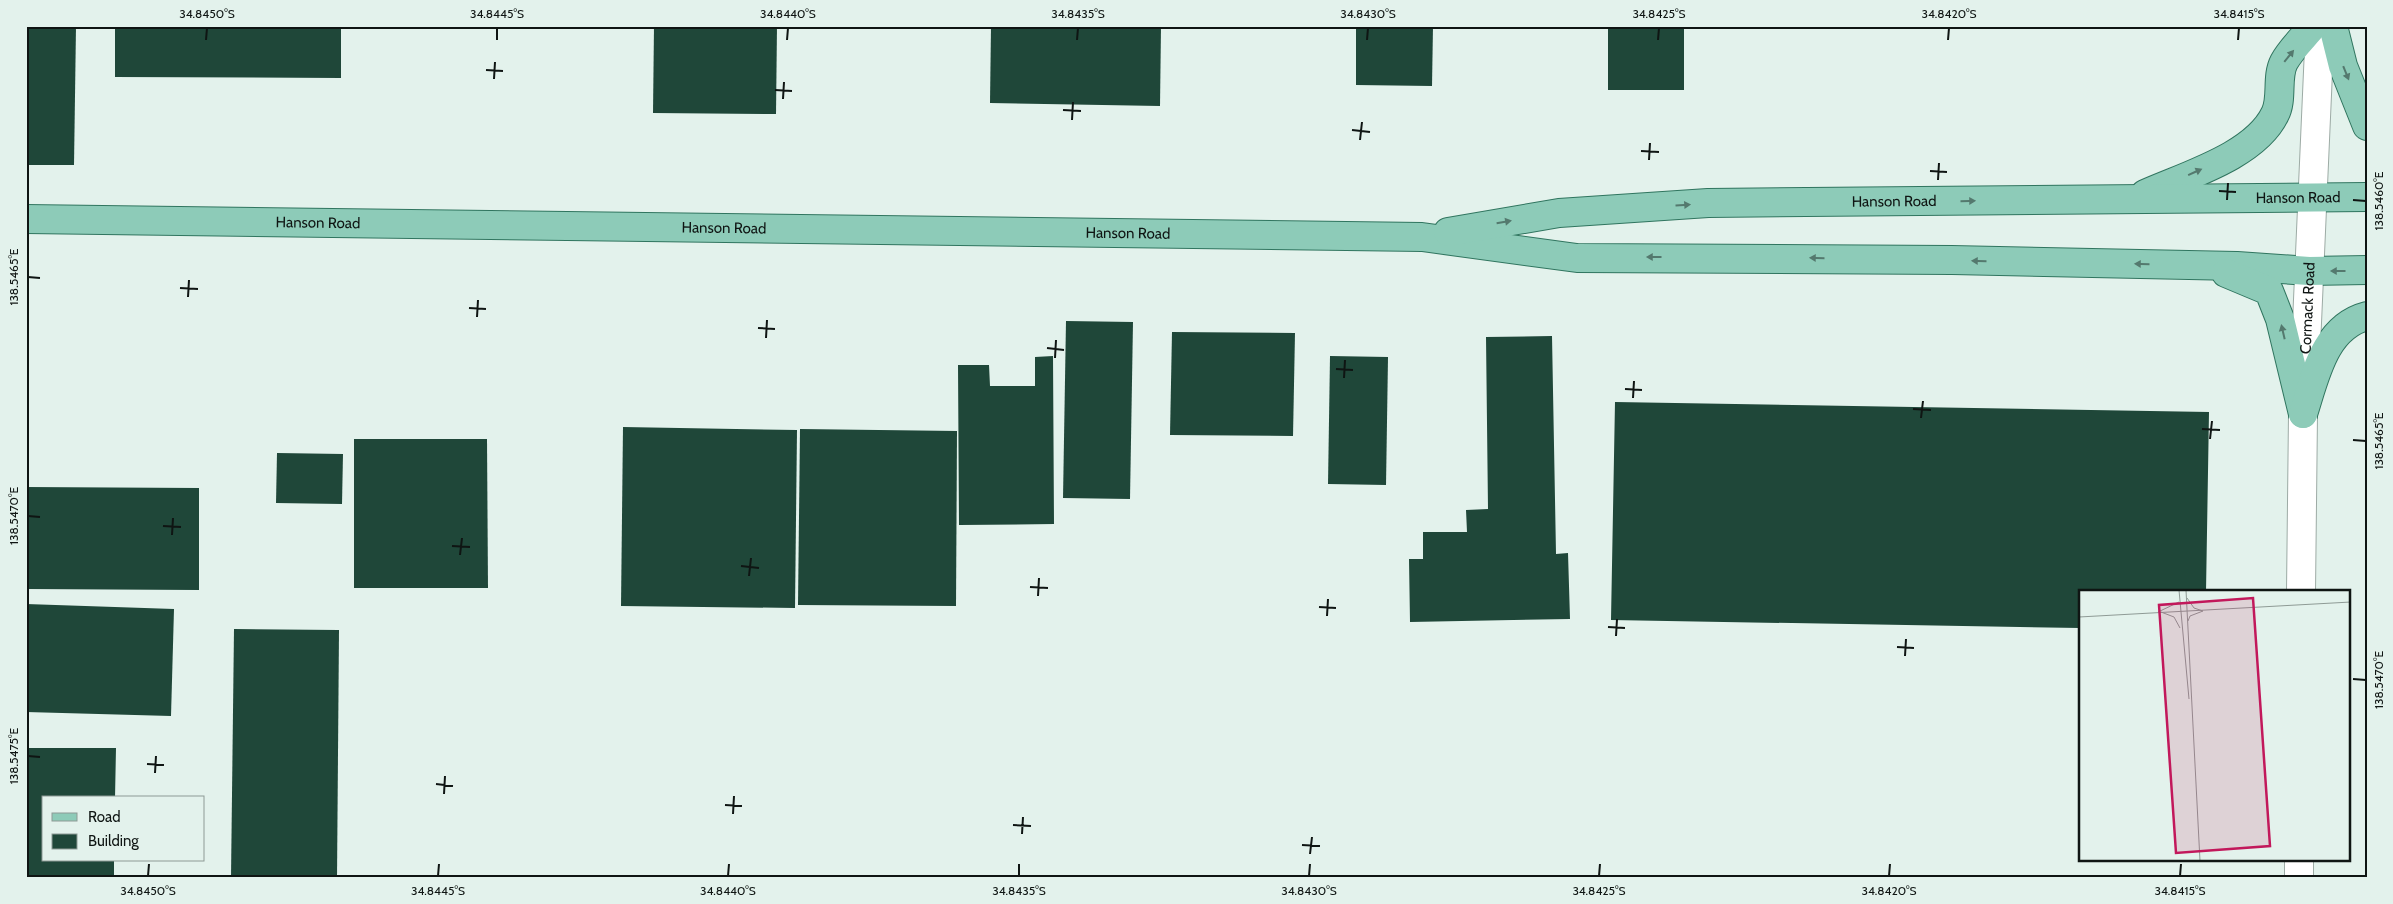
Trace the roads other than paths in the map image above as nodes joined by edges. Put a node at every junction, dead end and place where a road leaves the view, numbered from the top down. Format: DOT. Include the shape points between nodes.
graph roads {
  1 [pos="2313,26"];
  2 [pos="2320,26"];
  3 [pos="2333,26"];
  4 [pos="2367,126"];
  5 [pos="2367,197"];
  6 [pos="2312,198"];
  7 [pos="2134,199"];
  8 [pos="26,219"];
  9 [pos="1422,237"];
  10 [pos="2190,266"];
  11 [pos="2367,270"];
  12 [pos="2309,271"];
  13 [pos="2367,316"];
  14 [pos="2303,414"];
  15 [pos="2301,590"];
  16 [pos="2299,862"];
  17 [pos="2299,878"];
  7 -- 1 [label="main road, one-way" via="2216,163 2241,150 2262,133 2276,113 2284,62"];
  2 -- 6 [label="street, Cormack Road"];
  3 -- 4 [label="main road, one-way" via="2343,66"];
  5 -- 6 [label="main road, Hanson Road"];
  6 -- 7 [label="main road, Hanson Road"];
  6 -- 12 [label="street, Cormack Road"];
  9 -- 7 [label="main road, Hanson Road, one-way" via="1559,213 1708,203"];
  8 -- 9 [label="main road, Hanson Road"];
  10 -- 9 [label="main road, Hanson Road, one-way" via="1884,259 1577,258"];
  10 -- 12 [label="main road, Hanson Road"];
  14 -- 10 [label="main road, one-way" via="2280,319 2269,291 2234,274"];
  11 -- 12 [label="main road, Hanson Road, one-way"];
  12 -- 14 [label="street, Cormack Road"];
  13 -- 14 [label="main road" via="2344,326 2336,334 2321,360"];
  14 -- 15 [label="street, Cormack Road"];
  16 -- 17 [label="street"];
}
